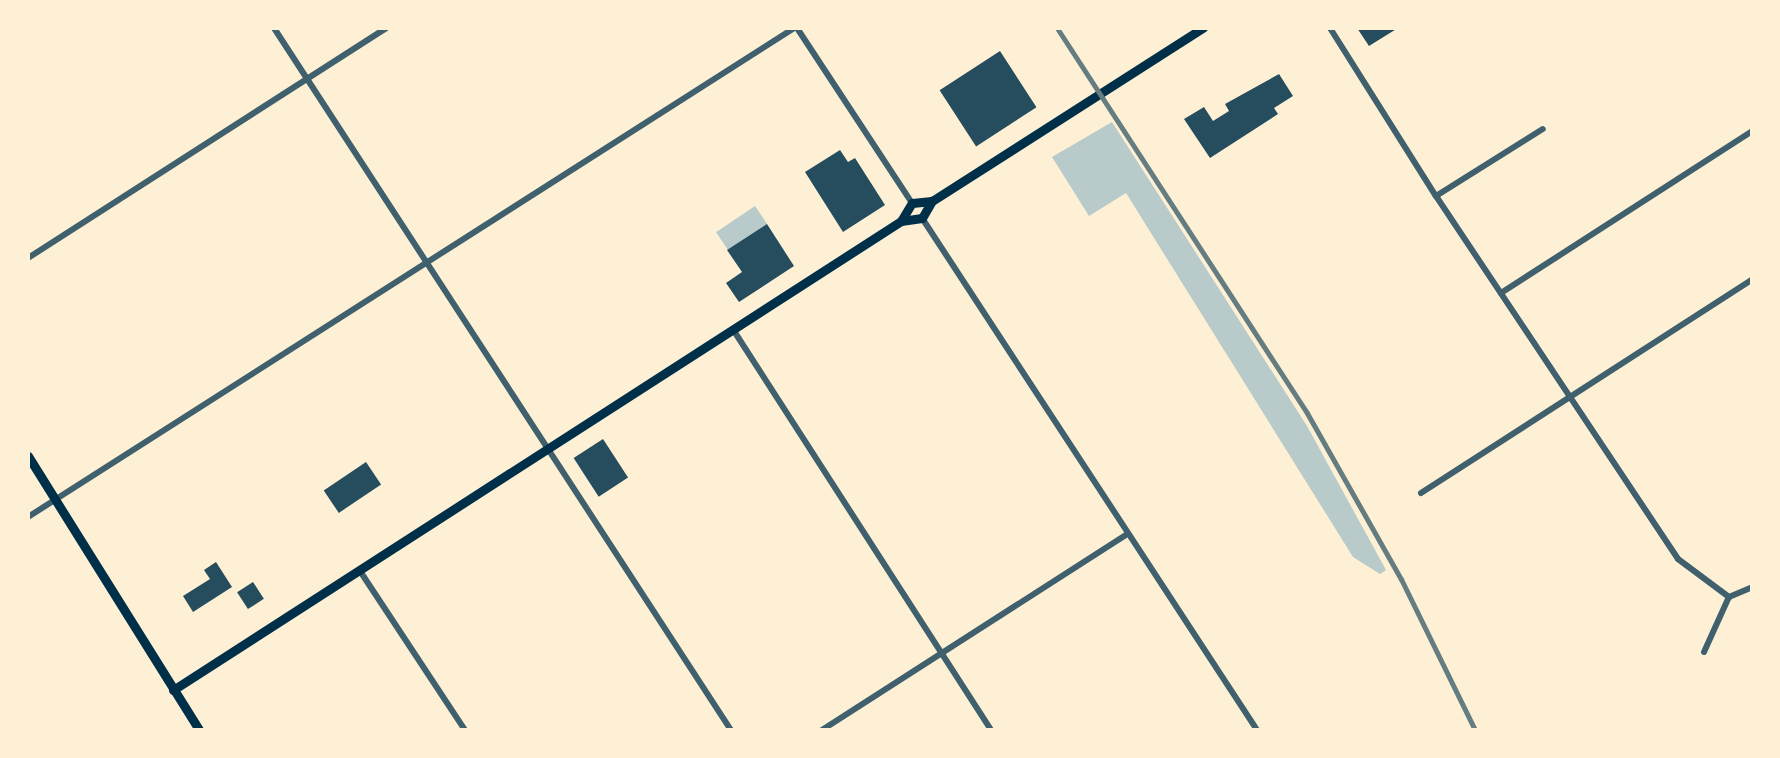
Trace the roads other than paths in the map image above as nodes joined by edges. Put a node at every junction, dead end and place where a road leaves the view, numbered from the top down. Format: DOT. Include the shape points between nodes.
graph roads {
  1 [pos="274,28"];
  2 [pos="386,28"];
  3 [pos="795,28"];
  4 [pos="1203,28"];
  5 [pos="1330,28"];
  6 [pos="306,78"];
  7 [pos="1543,129"];
  8 [pos="1752,131"];
  9 [pos="1436,196"];
  10 [pos="932,202"];
  11 [pos="912,203"];
  12 [pos="922,218"];
  13 [pos="901,222"];
  14 [pos="28,258"];
  15 [pos="427,262"];
  16 [pos="1752,280"];
  17 [pos="1501,293"];
  18 [pos="734,331"];
  19 [pos="1569,398"];
  20 [pos="548,450"];
  21 [pos="28,456"];
  22 [pos="1421,493"];
  23 [pos="56,499"];
  24 [pos="28,517"];
  25 [pos="1126,535"];
  26 [pos="360,571"];
  27 [pos="1752,587"];
  28 [pos="1728,597"];
  29 [pos="1704,652"];
  30 [pos="942,655"];
  31 [pos="173,690"];
  32 [pos="200,730"];
  33 [pos="465,730"];
  34 [pos="730,730"];
  35 [pos="822,730"];
  36 [pos="992,730"];
  37 [pos="1256,730"];
  1 -- 6 [label="street"];
  2 -- 6 [label="street"];
  3 -- 11 [label="street"];
  3 -- 15 [label="street"];
  4 -- 10 [label="main road"];
  5 -- 9 [label="street"];
  6 -- 14 [label="street"];
  6 -- 15 [label="street"];
  7 -- 9 [label="street"];
  8 -- 17 [label="street"];
  9 -- 17 [label="street"];
  10 -- 11 [label="main road"];
  10 -- 12 [label="main road"];
  11 -- 13 [label="main road"];
  12 -- 13 [label="main road"];
  12 -- 25 [label="street"];
  13 -- 18 [label="main road"];
  15 -- 20 [label="street"];
  15 -- 23 [label="street"];
  16 -- 19 [label="street"];
  17 -- 19 [label="street"];
  18 -- 20 [label="main road"];
  18 -- 30 [label="street"];
  19 -- 22 [label="street"];
  19 -- 28 [label="street" via="1678,559"];
  20 -- 26 [label="main road"];
  20 -- 34 [label="street"];
  21 -- 23 [label="main road"];
  23 -- 24 [label="street"];
  23 -- 31 [label="main road"];
  25 -- 30 [label="street"];
  25 -- 37 [label="street"];
  26 -- 31 [label="main road"];
  26 -- 33 [label="street"];
  27 -- 28 [label="street"];
  28 -- 29 [label="street"];
  30 -- 35 [label="street"];
  30 -- 36 [label="street"];
  31 -- 32 [label="main road"];
}
